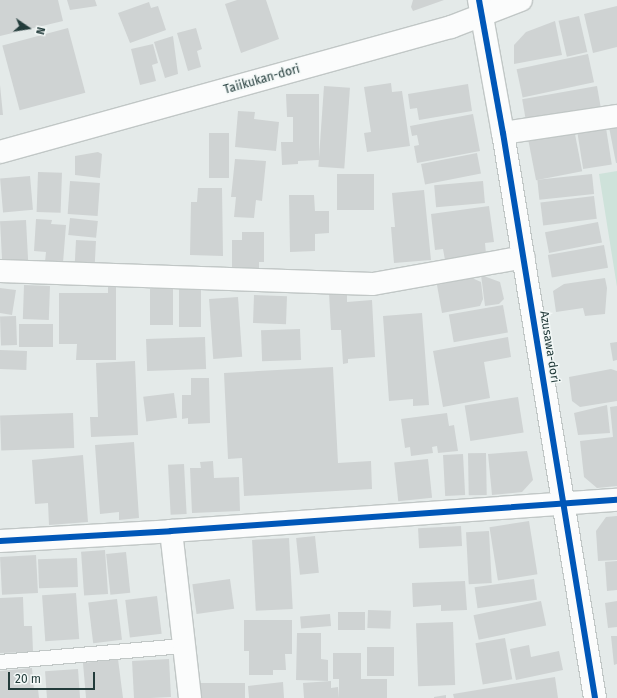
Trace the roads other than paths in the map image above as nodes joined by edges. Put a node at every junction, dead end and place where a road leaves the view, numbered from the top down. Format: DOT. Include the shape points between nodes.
graph roads {
  1 [pos="521,0"];
  2 [pos="480,8"];
  3 [pos="617,116"];
  4 [pos="503,133"];
  5 [pos="0,152"];
  6 [pos="524,257"];
  7 [pos="0,271"];
  8 [pos="617,500"];
  9 [pos="563,503"];
  10 [pos="171,531"];
  11 [pos="0,541"];
  12 [pos="184,646"];
  13 [pos="0,662"];
  14 [pos="190,698"];
  15 [pos="595,698"];
  1 -- 2 [label="street, Taiikukan-dori"];
  2 -- 4 [label="street, Azusawa-dori"];
  2 -- 5 [label="street, Taiikukan-dori" via="451,27"];
  3 -- 4 [label="street"];
  4 -- 6 [label="street, Azusawa-dori"];
  6 -- 7 [label="street" via="373,284"];
  6 -- 9 [label="street, Azusawa-dori"];
  8 -- 9 [label="street"];
  9 -- 10 [label="street"];
  9 -- 15 [label="street, Azusawa-dori"];
  10 -- 11 [label="street"];
  10 -- 12 [label="street"];
  12 -- 13 [label="lane"];
  12 -- 14 [label="street"];
}
